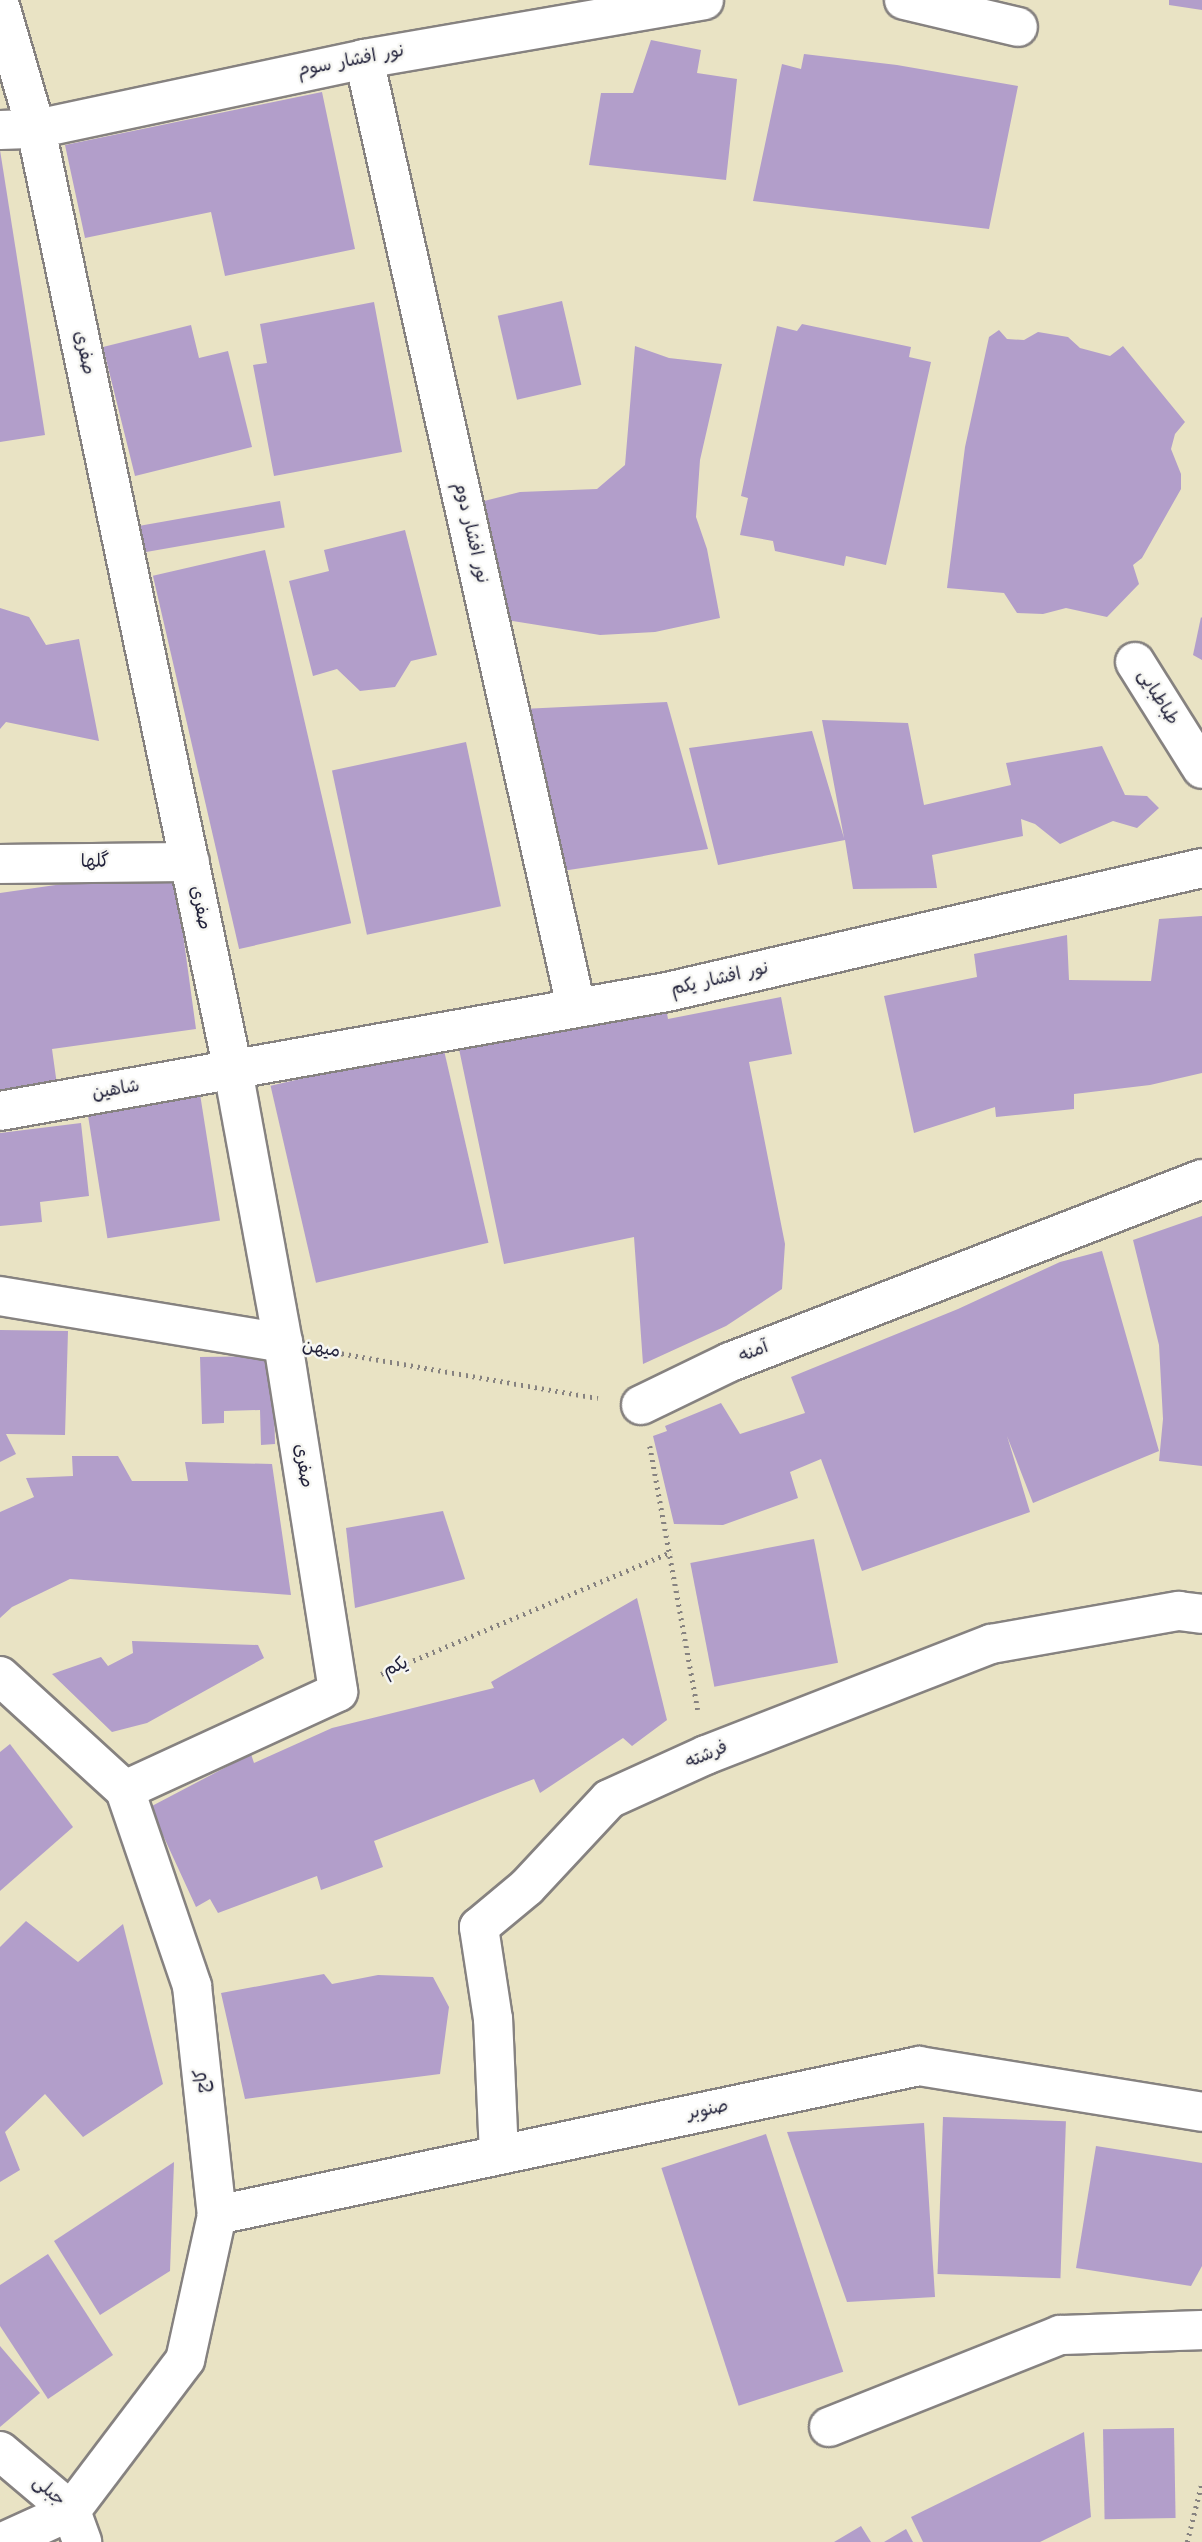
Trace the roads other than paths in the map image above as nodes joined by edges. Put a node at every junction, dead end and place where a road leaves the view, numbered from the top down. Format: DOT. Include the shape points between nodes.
graph roads {
  1 [pos="705,0"];
  2 [pos="904,0"];
  3 [pos="0,6"];
  4 [pos="1018,27"];
  5 [pos="364,59"];
  6 [pos="18,130"];
  7 [pos="1135,662"];
  8 [pos="1202,769"];
  9 [pos="190,863"];
  10 [pos="0,864"];
  11 [pos="1202,868"];
  12 [pos="576,1007"];
  13 [pos="233,1070"];
  14 [pos="0,1111"];
  15 [pos="1202,1179"];
  16 [pos="0,1296"];
  17 [pos="283,1343"];
  18 [pos="641,1405"];
  19 [pos="1202,1614"];
  20 [pos="0,1676"];
  21 [pos="125,1790"];
  22 [pos="1202,2112"];
  23 [pos="499,2155"];
  24 [pos="217,2215"];
  25 [pos="1202,2330"];
  26 [pos="829,2427"];
  27 [pos="0,2451"];
  28 [pos="76,2527"];
  29 [pos="3,2542"];
  1 -- 5 [label="street, نور افشار سوم"];
  2 -- 4 [label="street"];
  3 -- 6 [label="street, صفری"];
  5 -- 6 [label="street, نور افشار سوم"];
  5 -- 12 [label="street, نور افشار دوم"];
  6 -- 9 [label="street, صفری"];
  7 -- 8 [label="street, طباطبایی"];
  9 -- 10 [label="street, گلها"];
  9 -- 13 [label="street, صفری"];
  11 -- 12 [label="street, نور افشار یکم" via="667,992"];
  12 -- 13 [label="street, نور افشار یکم"];
  13 -- 14 [label="street, شاهین"];
  13 -- 17 [label="street, صفری"];
  15 -- 18 [label="street, آمنه" via="730,1362"];
  16 -- 17 [label="street, میهن"];
  17 -- 21 [label="street, صفری" via="338,1692"];
  19 -- 23 [label="street, فرشته" via="1179,1611 991,1644 706,1755 609,1799 527,1887 479,1927 493,2020"];
  20 -- 21 [label="street, کاج"];
  21 -- 24 [label="street, کاج" via="192,1986"];
  22 -- 23 [label="street, صنوبر" via="919,2066"];
  23 -- 24 [label="street, صنوبر"];
  24 -- 28 [label="street, کاج" via="185,2360"];
  25 -- 26 [label="street" via="1060,2335"];
  27 -- 28 [label="street, جبلی"];
  28 -- 29 [label="street"];
}
